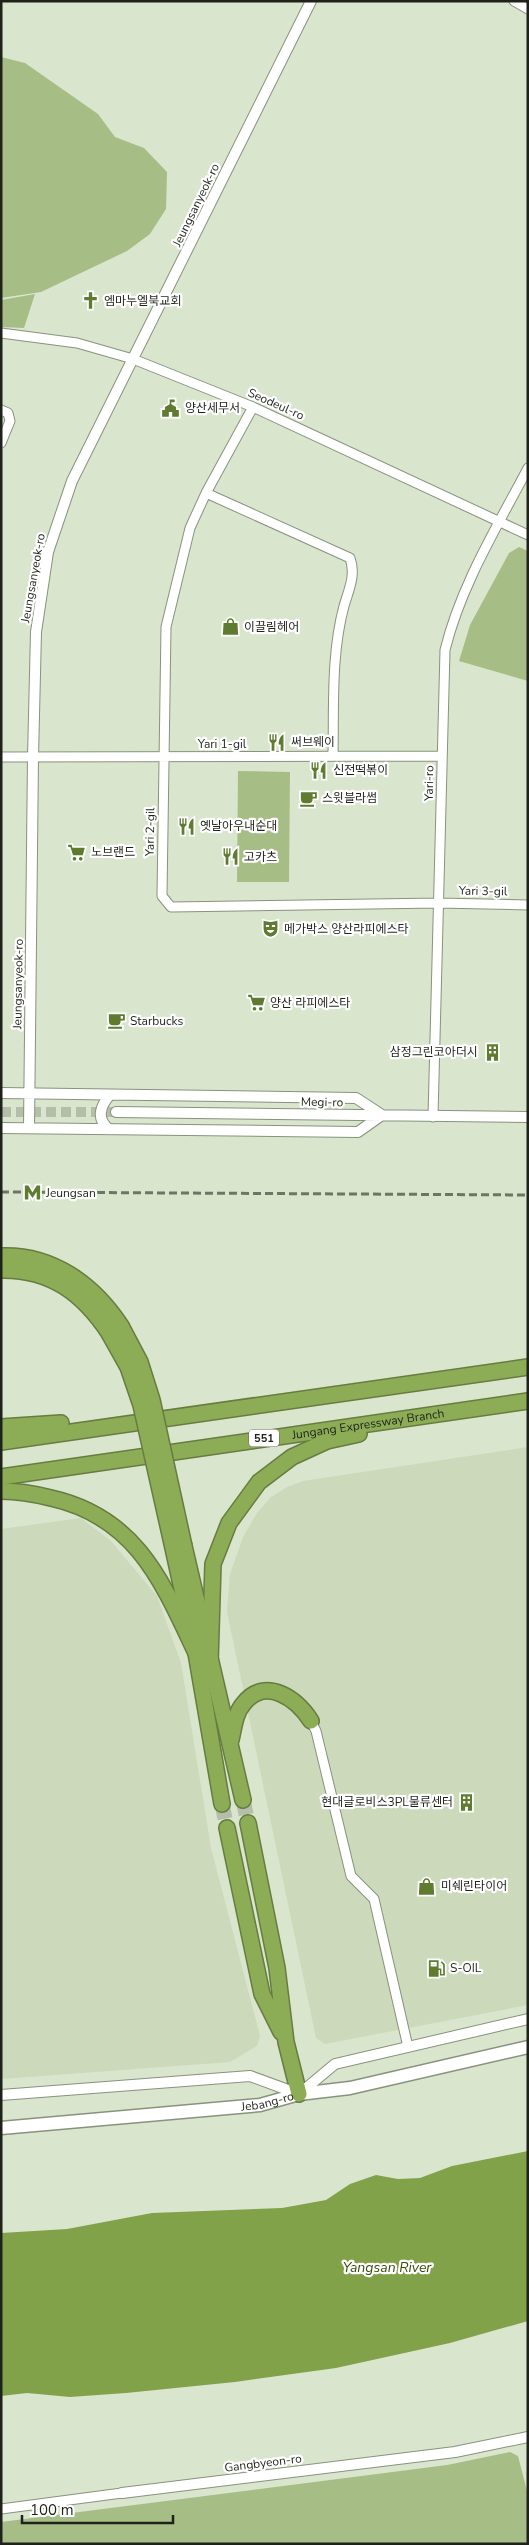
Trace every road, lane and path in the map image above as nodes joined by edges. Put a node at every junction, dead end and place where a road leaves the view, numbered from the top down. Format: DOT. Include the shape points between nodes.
graph roads {
  1 [pos="311,1"];
  2 [pos="514,1"];
  3 [pos="528,8"];
  4 [pos="1,334"];
  5 [pos="133,359"];
  6 [pos="253,407"];
  7 [pos="1,410"];
  8 [pos="1,443"];
  9 [pos="528,468"];
  10 [pos="206,493"];
  11 [pos="500,522"];
  12 [pos="528,535"];
  13 [pos="163,756"];
  14 [pos="333,756"];
  15 [pos="442,756"];
  16 [pos="1,757"];
  17 [pos="33,757"];
  18 [pos="438,903"];
  19 [pos="528,904"];
  20 [pos="1,1093"];
  21 [pos="30,1094"];
  22 [pos="110,1095"];
  23 [pos="116,1112"];
  24 [pos="382,1115"];
  25 [pos="433,1117"];
  26 [pos="528,1118"];
  27 [pos="1,1128"];
  28 [pos="29,1128"];
  29 [pos="109,1129"];
  30 [pos="1,1256"];
  31 [pos="1,1270"];
  32 [pos="115,1330"];
  33 [pos="528,1367"];
  34 [pos="528,1401"];
  35 [pos="263,1405"];
  36 [pos="528,1409"];
  37 [pos="1,1427"];
  38 [pos="1,1442"];
  39 [pos="1,1477"];
  40 [pos="1,1492"];
  41 [pos="179,1547"];
  42 [pos="196,1654"];
  43 [pos="210,1663"];
  44 [pos="311,1721"];
  45 [pos="230,1746"];
  46 [pos="243,1800"];
  47 [pos="222,1804"];
  48 [pos="248,1823"];
  49 [pos="227,1828"];
  50 [pos="528,2019"];
  51 [pos="286,2042"];
  52 [pos="408,2047"];
  53 [pos="528,2047"];
  54 [pos="299,2094"];
  55 [pos="1,2095"];
  56 [pos="1,2128"];
  57 [pos="528,2437"];
  58 [pos="122,2493"];
  59 [pos="1,2509"];
  1 -- 5 [label="street, Jeungsanyeok-ro"];
  2 -- 3 [label="street"];
  4 -- 5 [label="street, Seodeul-ro" via="76,343"];
  5 -- 6 [label="street, Seodeul-ro"];
  5 -- 17 [label="street, Jeungsanyeok-ro" via="72,481 48,552 36,632"];
  6 -- 10 [label="street, Yari 2-gil"];
  6 -- 11 [label="street, Seodeul-ro"];
  7 -- 8 [label="street" via="8,413 10,421"];
  9 -- 11 [label="street, Yari-ro"];
  10 -- 13 [label="street, Yari 2-gil" via="190,528 166,627"];
  10 -- 14 [label="street" via="350,558 354,570 340,622 336,653"];
  11 -- 12 [label="street, Seodeul-ro"];
  11 -- 15 [label="street, Yari-ro" via="465,588 452,621 445,650"];
  13 -- 14 [label="street, Yari 1-gil"];
  13 -- 17 [label="street, Yari 1-gil"];
  13 -- 18 [label="street, Yari 2-gil" via="162,896 171,907"];
  14 -- 15 [label="street, Yari 1-gil"];
  15 -- 18 [label="street, Yari-ro"];
  16 -- 17 [label="street, Yari 1-gil"];
  17 -- 21 [label="street, Jeungsanyeok-ro"];
  18 -- 19 [label="street, Yari 3-gil"];
  18 -- 25 [label="street, Yari-ro"];
  20 -- 21 [label="street"];
  21 -- 22 [label="street"];
  21 -- 28 [label="street, Jeungsanyeok-ro"];
  22 -- 24 [label="street" via="356,1098"];
  22 -- 29 [label="street" via="102,1103 100,1112 103,1124"];
  23 -- 24 [label="street, Megi-ro"];
  24 -- 25 [label="street, Megi-ro"];
  24 -- 29 [label="street" via="358,1132"];
  25 -- 26 [label="street, Megi-ro"];
  27 -- 28 [label="street"];
  28 -- 29 [label="street"];
  30 -- 32 [label="highway" via="39,1261 72,1275 90,1287 106,1304"];
  31 -- 32 [label="highway" via="32,1274 66,1287"];
  32 -- 41 [label="highway, bridge" via="140,1362 152,1400"];
  33 -- 35 [label="highway"];
  34 -- 39 [label="highway, Jungang Expressway Branch / 551"];
  35 -- 37 [label="highway" via="241,1400 36,1426"];
  35 -- 38 [label="highway"];
  36 -- 43 [label="highway" via="327,1440 292,1457 258,1482 229,1523 213,1564"];
  40 -- 42 [label="highway" via="64,1501 96,1515 127,1536 143,1553 163,1584"];
  41 -- 42 [label="highway"];
  41 -- 43 [label="highway"];
  42 -- 47 [label="highway"];
  43 -- 45 [label="highway"];
  44 -- 45 [label="highway" via="302,1707 288,1696 263,1691 251,1695 243,1704 235,1719"];
  44 -- 52 [label="street" via="351,1876 374,1900"];
  45 -- 46 [label="highway"];
  48 -- 51 [label="highway" via="277,1968"];
  49 -- 51 [label="highway" via="262,1994"];
  50 -- 52 [label="street"];
  51 -- 54 [label="highway"];
  52 -- 54 [label="street" via="335,2064"];
  53 -- 54 [label="main road, Jebang-ro" via="350,2088"];
  54 -- 55 [label="street" via="250,2076"];
  54 -- 56 [label="main road, Jebang-ro" via="260,2105"];
  57 -- 58 [label="street, Gangbyeon-ro" via="455,2452"];
  58 -- 59 [label="street, Gangbyeon-ro"];
}
